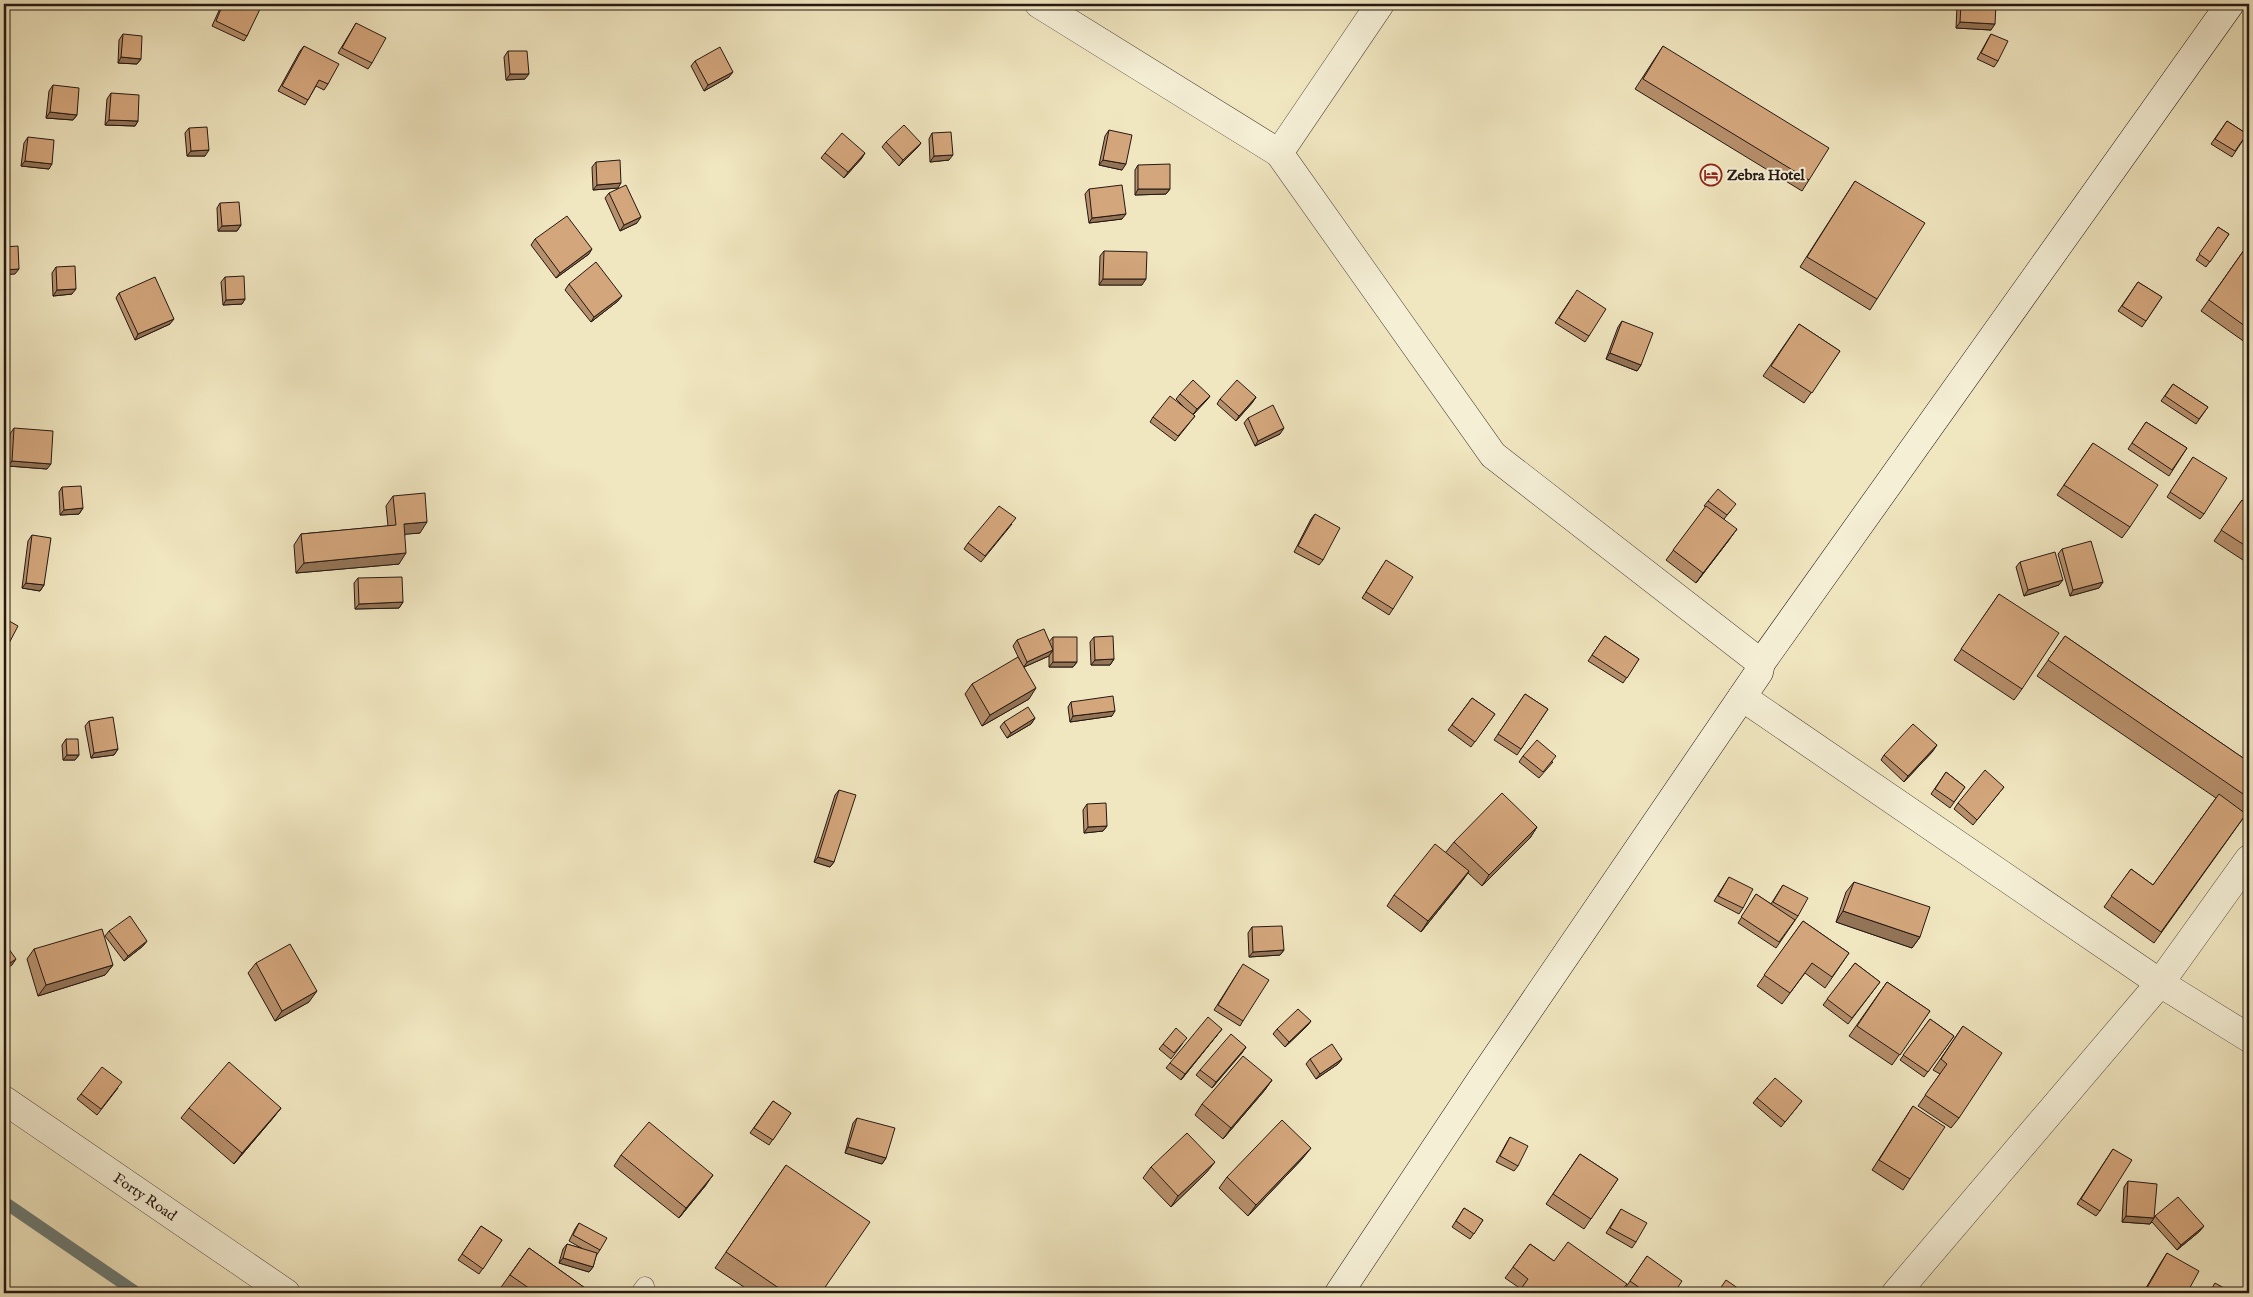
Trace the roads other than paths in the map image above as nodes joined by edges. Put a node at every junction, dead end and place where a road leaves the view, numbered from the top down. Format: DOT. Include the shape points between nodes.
graph roads {
  1 [pos="1038,4"];
  2 [pos="1380,4"];
  3 [pos="2230,4"];
  4 [pos="1279,153"];
  5 [pos="1761,663"];
  6 [pos="1742,696"];
  7 [pos="2249,859"];
  8 [pos="2160,983"];
  9 [pos="2249,1038"];
  10 [pos="4,1100"];
  11 [pos="286,1293"];
  12 [pos="1339,1293"];
  13 [pos="1896,1293"];
  1 -- 4 [label="street"];
  2 -- 4 [label="street"];
  3 -- 5 [label="street"];
  4 -- 5 [label="street" via="1493,455"];
  5 -- 6 [label="street" via="1759,672"];
  6 -- 8 [label="street"];
  6 -- 12 [label="street"];
  7 -- 8 [label="street"];
  8 -- 9 [label="street"];
  8 -- 13 [label="street"];
  10 -- 11 [label="street, Forty Road"];
}
